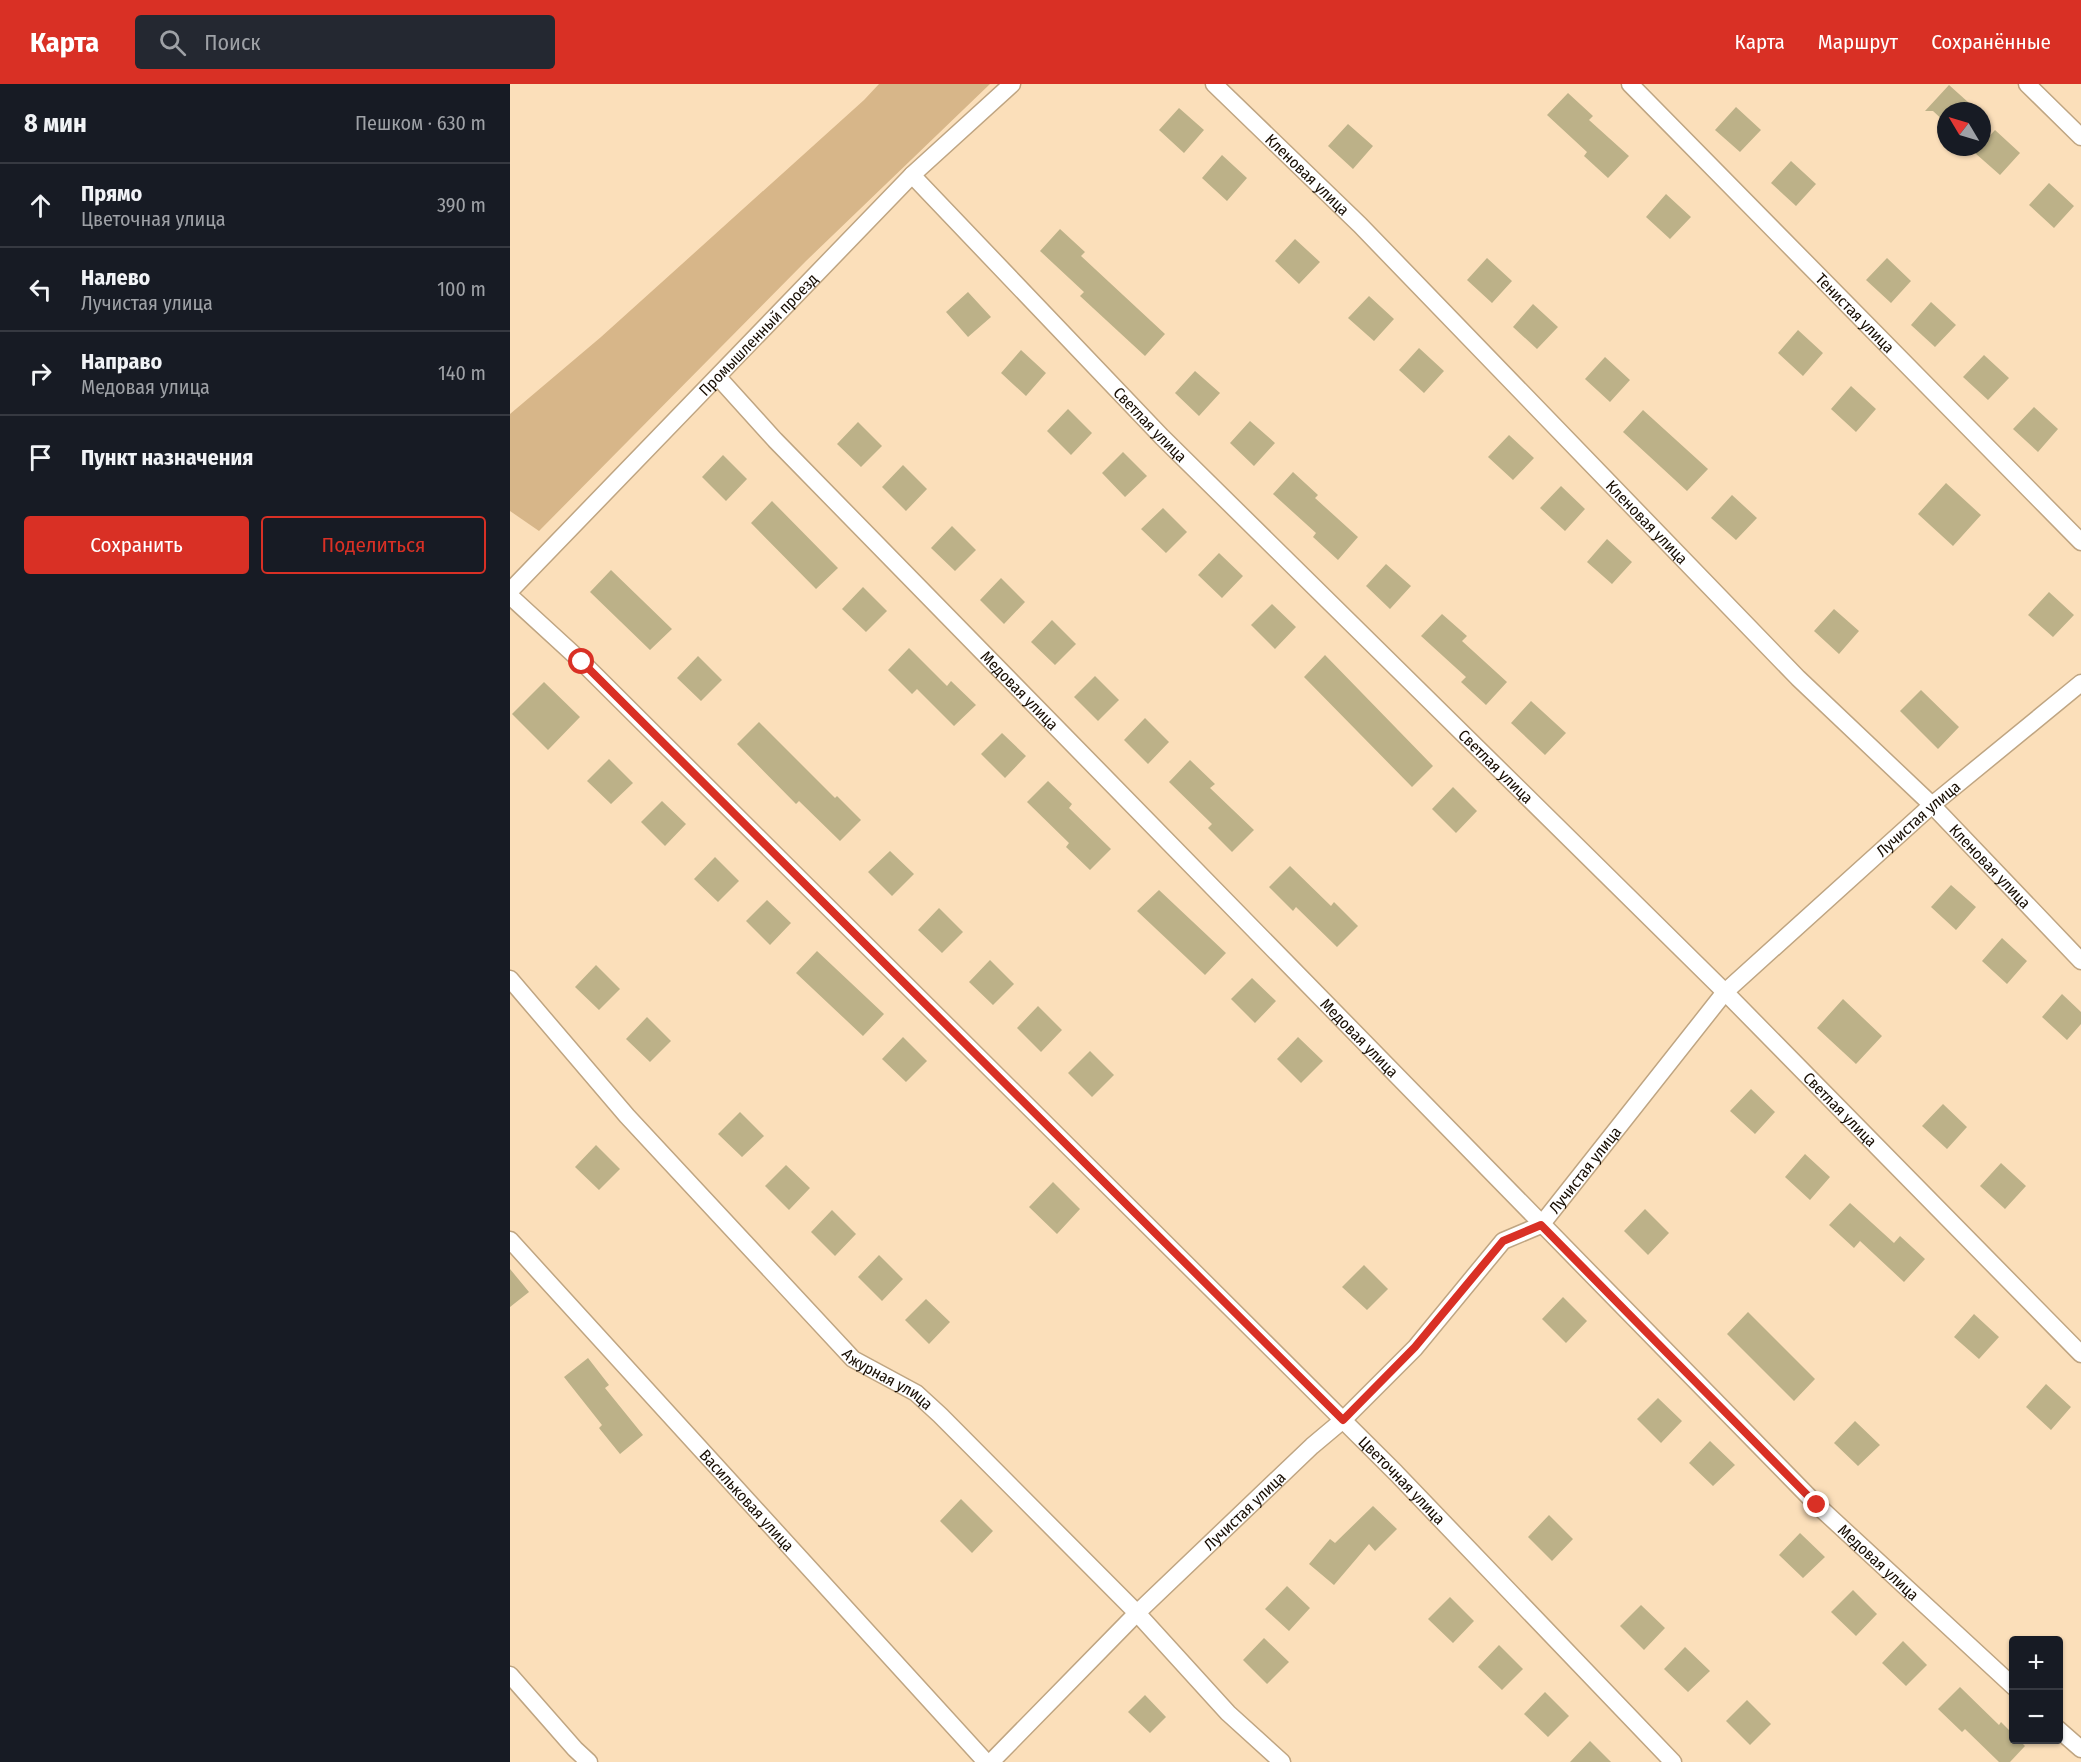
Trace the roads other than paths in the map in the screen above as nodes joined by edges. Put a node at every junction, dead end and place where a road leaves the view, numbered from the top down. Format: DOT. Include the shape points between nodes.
graph roads {
  1 [pos="1012,84"];
  2 [pos="1214,84"];
  3 [pos="1630,84"];
  4 [pos="2027,84"];
  5 [pos="2081,137"];
  6 [pos="912,175"];
  7 [pos="718,377"];
  8 [pos="2081,542"];
  9 [pos="510,594"];
  10 [pos="2081,683"];
  11 [pos="1932,804"];
  12 [pos="2081,961"];
  13 [pos="510,979"];
  14 [pos="1725,992"];
  15 [pos="1541,1225"];
  16 [pos="510,1240"];
  17 [pos="2081,1354"];
  18 [pos="1343,1420"];
  19 [pos="1137,1614"];
  20 [pos="510,1675"];
  21 [pos="2009,1683"];
  22 [pos="2063,1733"];
  23 [pos="2081,1749"];
  24 [pos="589,1762"];
  25 [pos="986,1762"];
  26 [pos="991,1762"];
  27 [pos="1282,1762"];
  28 [pos="1673,1762"];
  1 -- 6 [label="street, Промышленный проезд"];
  2 -- 11 [label="street, Кленовая улица" via="1360,225 1798,678"];
  3 -- 8 [label="street, Тенистая улица"];
  4 -- 5 [label="street"];
  6 -- 7 [label="street, Промышленный проезд"];
  6 -- 14 [label="street, Светлая улица" via="1161,437"];
  7 -- 9 [label="street, Промышленный проезд"];
  7 -- 15 [label="street, Медовая улица"];
  9 -- 18 [label="street, Цветочная улица"];
  10 -- 11 [label="street, Лучистая улица"];
  11 -- 12 [label="street, Кленовая улица"];
  11 -- 14 [label="street, Лучистая улица"];
  13 -- 19 [label="street, Ажурная улица" via="627,1116 853,1359 916,1393"];
  14 -- 15 [label="street, Лучистая улица"];
  14 -- 17 [label="street, Светлая улица"];
  15 -- 18 [label="street, Лучистая улица" via="1503,1241 1415,1347"];
  15 -- 21 [label="street, Медовая улица" via="1817,1505"];
  16 -- 25 [label="street, Васильковая улица"];
  18 -- 19 [label="street, Лучистая улица"];
  18 -- 28 [label="street, Цветочная улица"];
  19 -- 26 [label="street, Лучистая улица"];
  19 -- 27 [label="street, Ажурная улица" via="1228,1713"];
  20 -- 24 [label="street"];
  22 -- 23 [label="street"];
}
